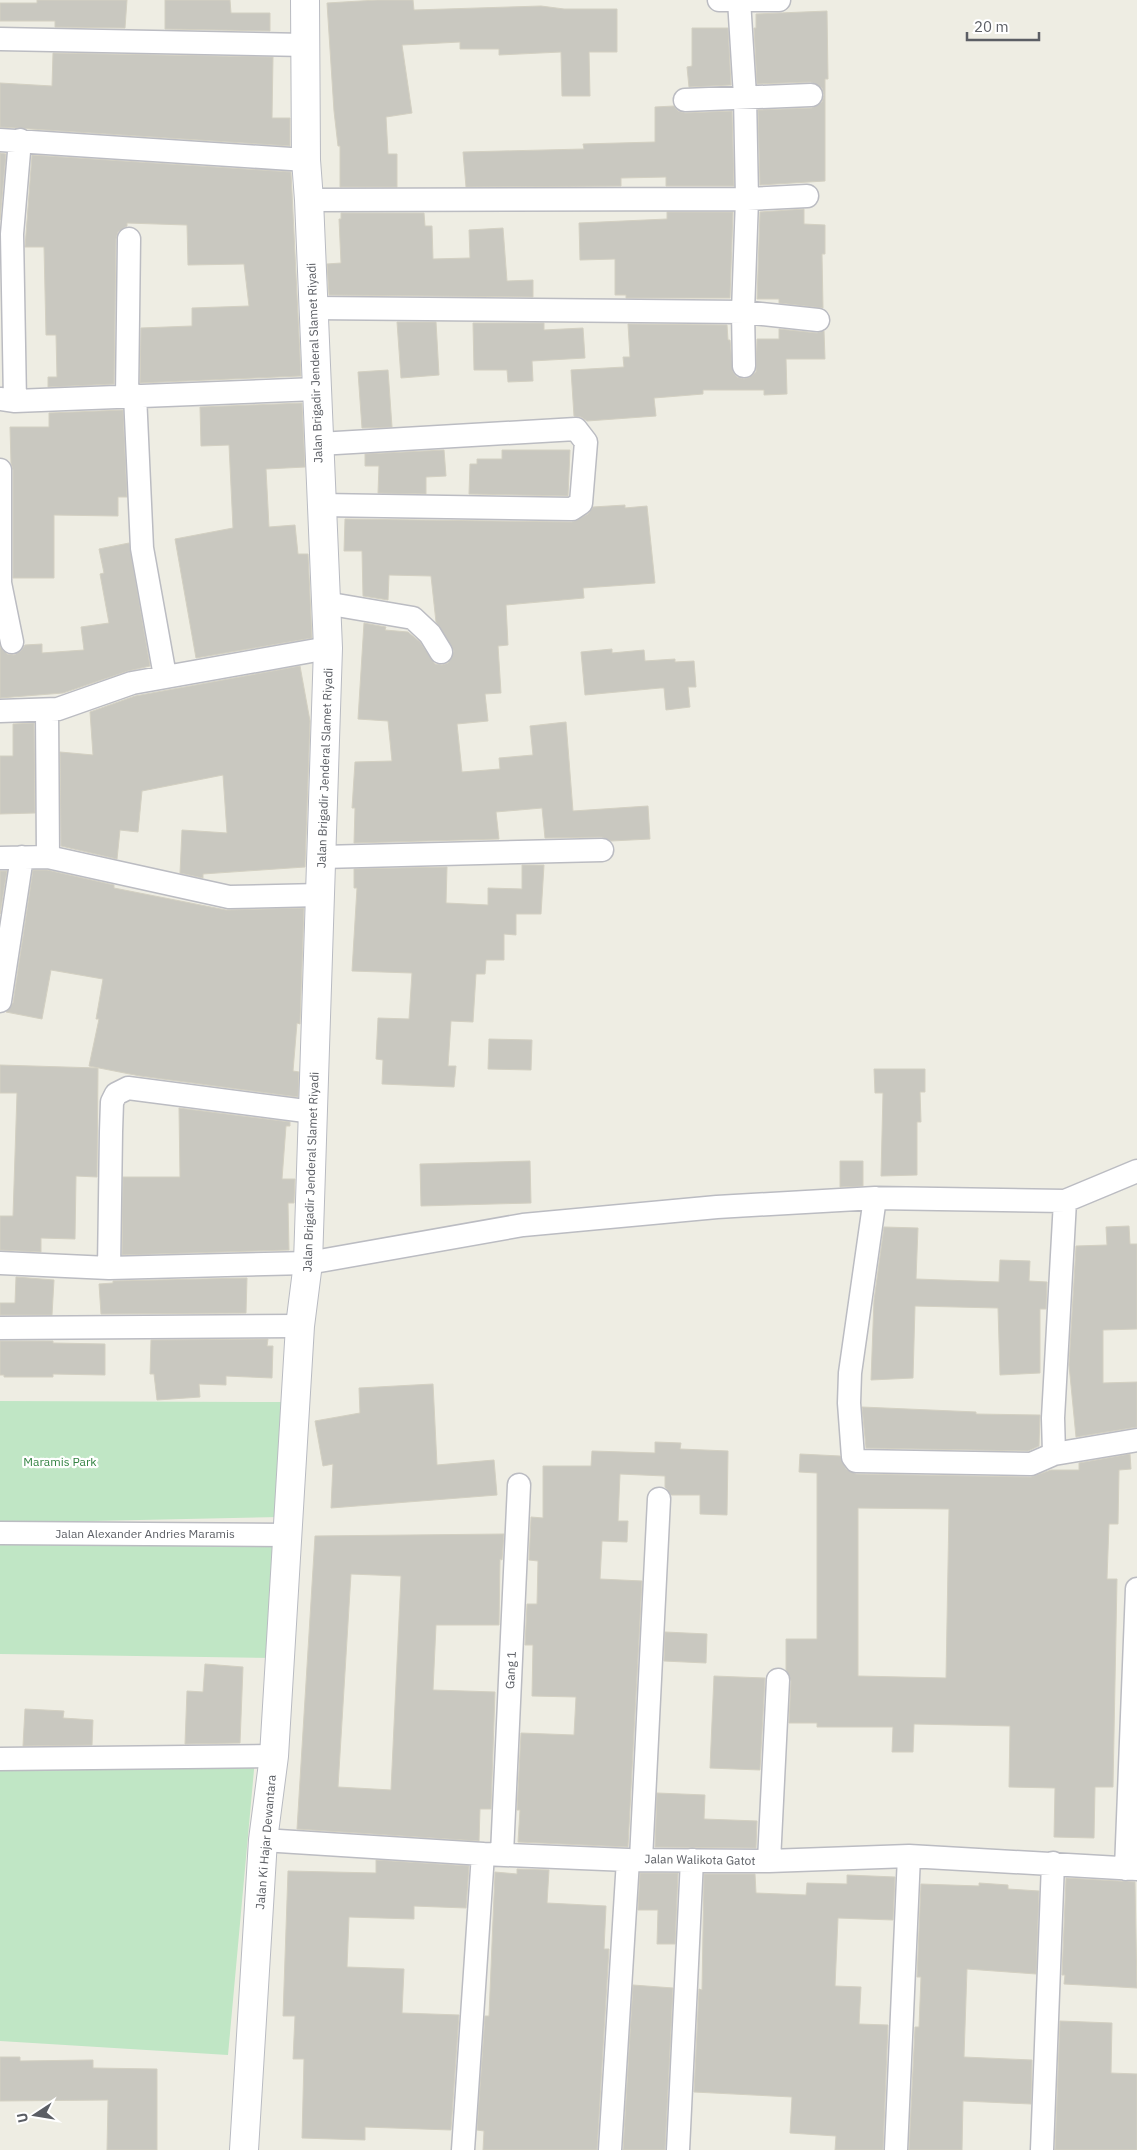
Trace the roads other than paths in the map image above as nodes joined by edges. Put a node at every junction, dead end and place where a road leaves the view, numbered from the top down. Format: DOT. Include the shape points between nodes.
graph roads {
  1 [pos="305,0"];
  2 [pos="733,0"];
  3 [pos="779,0"];
  4 [pos="0,39"];
  5 [pos="306,45"];
  6 [pos="811,95"];
  7 [pos="745,96"];
  8 [pos="684,100"];
  9 [pos="10,140"];
  10 [pos="306,160"];
  11 [pos="807,196"];
  12 [pos="746,199"];
  13 [pos="310,200"];
  14 [pos="129,239"];
  15 [pos="312,308"];
  16 [pos="743,312"];
  17 [pos="818,320"];
  18 [pos="744,366"];
  19 [pos="316,389"];
  20 [pos="131,396"];
  21 [pos="7,400"];
  22 [pos="319,444"];
  23 [pos="0,470"];
  24 [pos="321,505"];
  25 [pos="325,603"];
  26 [pos="12,642"];
  27 [pos="328,648"];
  28 [pos="441,652"];
  29 [pos="165,676"];
  30 [pos="48,710"];
  31 [pos="0,711"];
  32 [pos="602,850"];
  33 [pos="11,857"];
  34 [pos="48,857"];
  35 [pos="322,857"];
  36 [pos="321,895"];
  37 [pos="0,1001"];
  38 [pos="313,1112"];
  39 [pos="1137,1171"];
  40 [pos="875,1198"];
  41 [pos="1065,1200"];
  42 [pos="0,1263"];
  43 [pos="308,1263"];
  44 [pos="109,1268"];
  45 [pos="300,1326"];
  46 [pos="0,1328"];
  47 [pos="1137,1440"];
  48 [pos="1054,1454"];
  49 [pos="519,1485"];
  50 [pos="660,1499"];
  51 [pos="0,1534"];
  52 [pos="289,1535"];
  53 [pos="1137,1589"];
  54 [pos="778,1680"];
  55 [pos="274,1756"];
  56 [pos="0,1759"];
  57 [pos="263,1840"];
  58 [pos="493,1854"];
  59 [pos="909,1856"];
  60 [pos="635,1859"];
  61 [pos="692,1860"];
  62 [pos="769,1860"];
  63 [pos="1053,1863"];
  64 [pos="1131,1869"];
  65 [pos="244,2150"];
  66 [pos="463,2150"];
  67 [pos="610,2150"];
  68 [pos="678,2150"];
  69 [pos="896,2150"];
  70 [pos="1042,2150"];
  1 -- 5 [label="main road, Jalan Brigadir Jenderal Slamet Riyadi"];
  2 -- 3 [label="street"];
  2 -- 7 [label="street"];
  4 -- 5 [label="street"];
  5 -- 10 [label="main road, Jalan Brigadir Jenderal Slamet Riyadi"];
  6 -- 7 [label="street"];
  7 -- 8 [label="street"];
  7 -- 12 [label="street"];
  9 -- 10 [label="street"];
  9 -- 21 [label="street" via="12,234"];
  10 -- 13 [label="main road, Jalan Brigadir Jenderal Slamet Riyadi"];
  11 -- 12 [label="street"];
  12 -- 13 [label="street"];
  12 -- 16 [label="street"];
  13 -- 15 [label="main road, Jalan Brigadir Jenderal Slamet Riyadi"];
  14 -- 20 [label="street"];
  15 -- 16 [label="street"];
  15 -- 19 [label="main road, Jalan Brigadir Jenderal Slamet Riyadi"];
  16 -- 17 [label="street"];
  16 -- 18 [label="street"];
  19 -- 20 [label="street"];
  19 -- 22 [label="main road, Jalan Brigadir Jenderal Slamet Riyadi"];
  20 -- 21 [label="street"];
  20 -- 29 [label="street" via="142,548"];
  22 -- 24 [label="main road, Jalan Brigadir Jenderal Slamet Riyadi"];
  22 -- 24 [label="street" via="576,429 586,442 581,503 572,509"];
  23 -- 26 [label="street" via="0,582"];
  24 -- 25 [label="main road, Jalan Brigadir Jenderal Slamet Riyadi"];
  25 -- 27 [label="main road, Jalan Brigadir Jenderal Slamet Riyadi"];
  25 -- 28 [label="street" via="413,618 430,634"];
  27 -- 29 [label="street"];
  27 -- 35 [label="main road, Jalan Brigadir Jenderal Slamet Riyadi"];
  29 -- 30 [label="street"];
  30 -- 31 [label="street"];
  30 -- 34 [label="street"];
  32 -- 35 [label="street"];
  33 -- 34 [label="street"];
  33 -- 37 [label="street"];
  34 -- 36 [label="street" via="229,897"];
  35 -- 36 [label="main road, Jalan Brigadir Jenderal Slamet Riyadi"];
  36 -- 38 [label="main road, Jalan Brigadir Jenderal Slamet Riyadi"];
  38 -- 43 [label="main road, Jalan Brigadir Jenderal Slamet Riyadi"];
  38 -- 44 [label="street" via="128,1088 116,1094 112,1102"];
  39 -- 41 [label="street"];
  40 -- 41 [label="street"];
  40 -- 43 [label="street" via="717,1206 523,1225"];
  40 -- 48 [label="street" via="850,1373 853,1457 856,1461 1031,1464"];
  41 -- 48 [label="street" via="1053,1418"];
  42 -- 44 [label="street"];
  43 -- 44 [label="street"];
  43 -- 45 [label="main road, Jalan Brigadir Jenderal Slamet Riyadi"];
  45 -- 46 [label="street"];
  45 -- 52 [label="main road, Jalan Brigadir Jenderal Slamet Riyadi"];
  47 -- 48 [label="street"];
  49 -- 58 [label="street, Gang 1"];
  50 -- 60 [label="street"];
  51 -- 52 [label="street, Jalan Alexander Andries Maramis"];
  52 -- 55 [label="main road, Jalan Ki Hajar Dewantara"];
  53 -- 64 [label="street"];
  54 -- 62 [label="street"];
  55 -- 56 [label="street"];
  55 -- 57 [label="main road, Jalan Ki Hajar Dewantara"];
  57 -- 58 [label="street, Jalan Walikota Gatot"];
  57 -- 65 [label="main road, Jalan Ki Hajar Dewantara"];
  58 -- 60 [label="street, Jalan Walikota Gatot"];
  58 -- 66 [label="street, Gang 1"];
  59 -- 62 [label="street, Jalan Walikota Gatot"];
  59 -- 63 [label="street, Jalan Walikota Gatot"];
  59 -- 69 [label="street"];
  60 -- 61 [label="street, Jalan Walikota Gatot"];
  60 -- 67 [label="street"];
  61 -- 62 [label="street, Jalan Walikota Gatot"];
  61 -- 68 [label="street"];
  63 -- 64 [label="street, Jalan Walikota Gatot"];
  63 -- 70 [label="street"];
}
